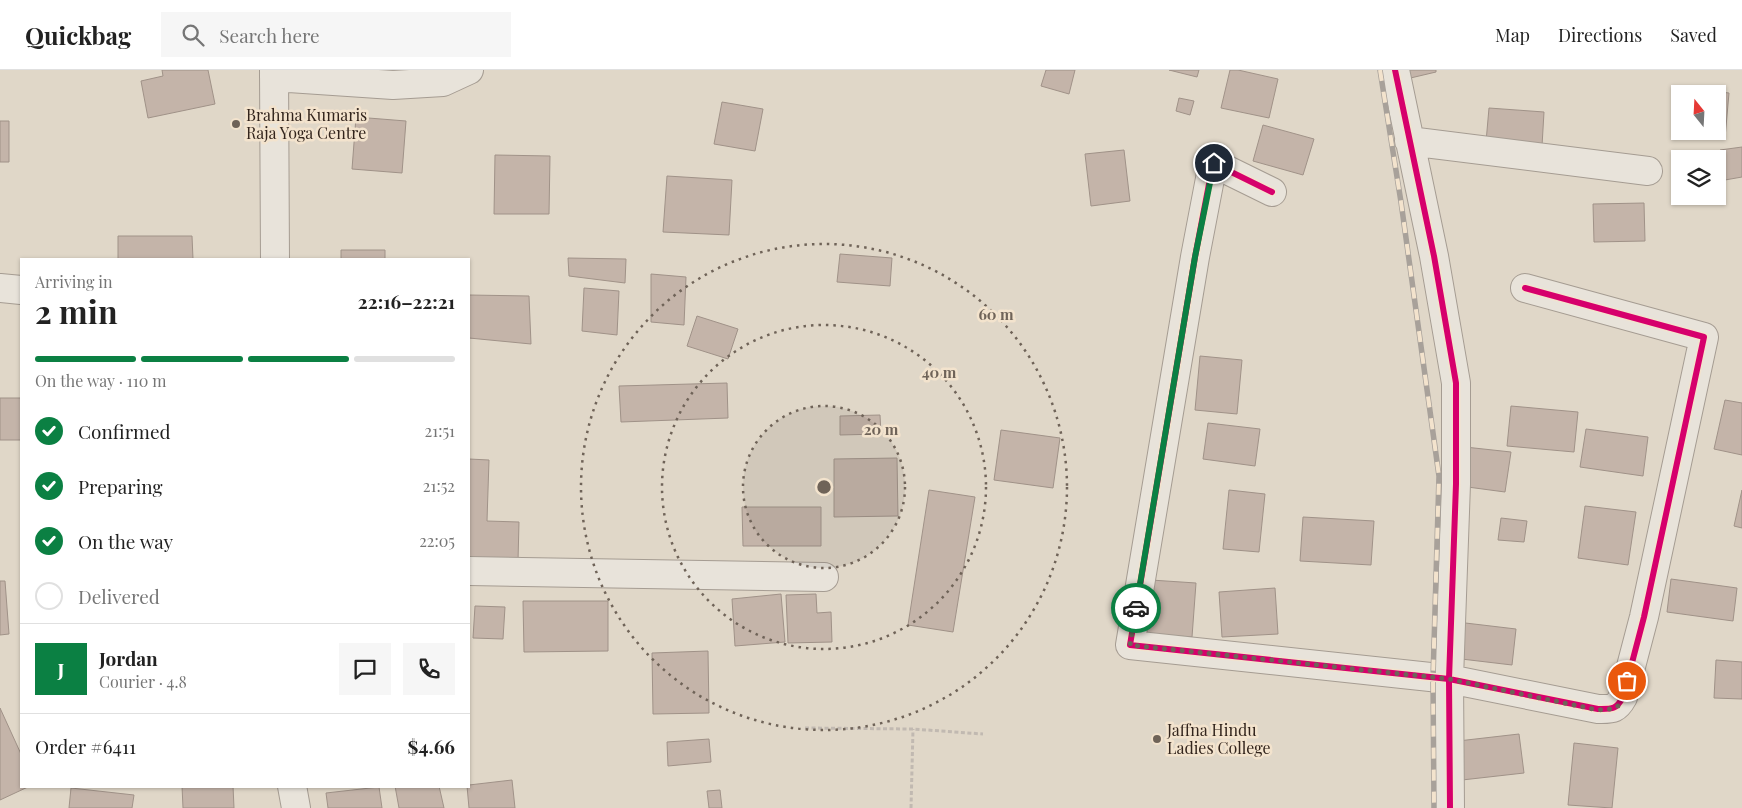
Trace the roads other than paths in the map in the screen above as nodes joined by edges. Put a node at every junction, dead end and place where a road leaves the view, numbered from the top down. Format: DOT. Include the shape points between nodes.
graph roads {
  1 [pos="469,70"];
  2 [pos="1395,70"];
  3 [pos="274,74"];
  4 [pos="1409,141"];
  5 [pos="1648,171"];
  6 [pos="1272,192"];
  7 [pos="275,258"];
  8 [pos="0,288"];
  9 [pos="1525,288"];
  10 [pos="20,290"];
  11 [pos="470,571"];
  12 [pos="824,577"];
  13 [pos="1449,679"];
  14 [pos="292,788"];
  15 [pos="296,808"];
  16 [pos="1450,808"];
  1 -- 3 [label="street" via="443,82 393,85"];
  2 -- 4 [label="street"];
  3 -- 7 [label="street"];
  4 -- 5 [label="street"];
  4 -- 13 [label="street" via="1434,256 1456,383"];
  6 -- 13 [label="street" via="1214,163 1195,257 1130,645"];
  8 -- 10 [label="street"];
  9 -- 13 [label="street" via="1704,337 1644,617 1618,706 1598,710"];
  11 -- 12 [label="street"];
  13 -- 16 [label="street"];
  14 -- 15 [label="street"];
}
